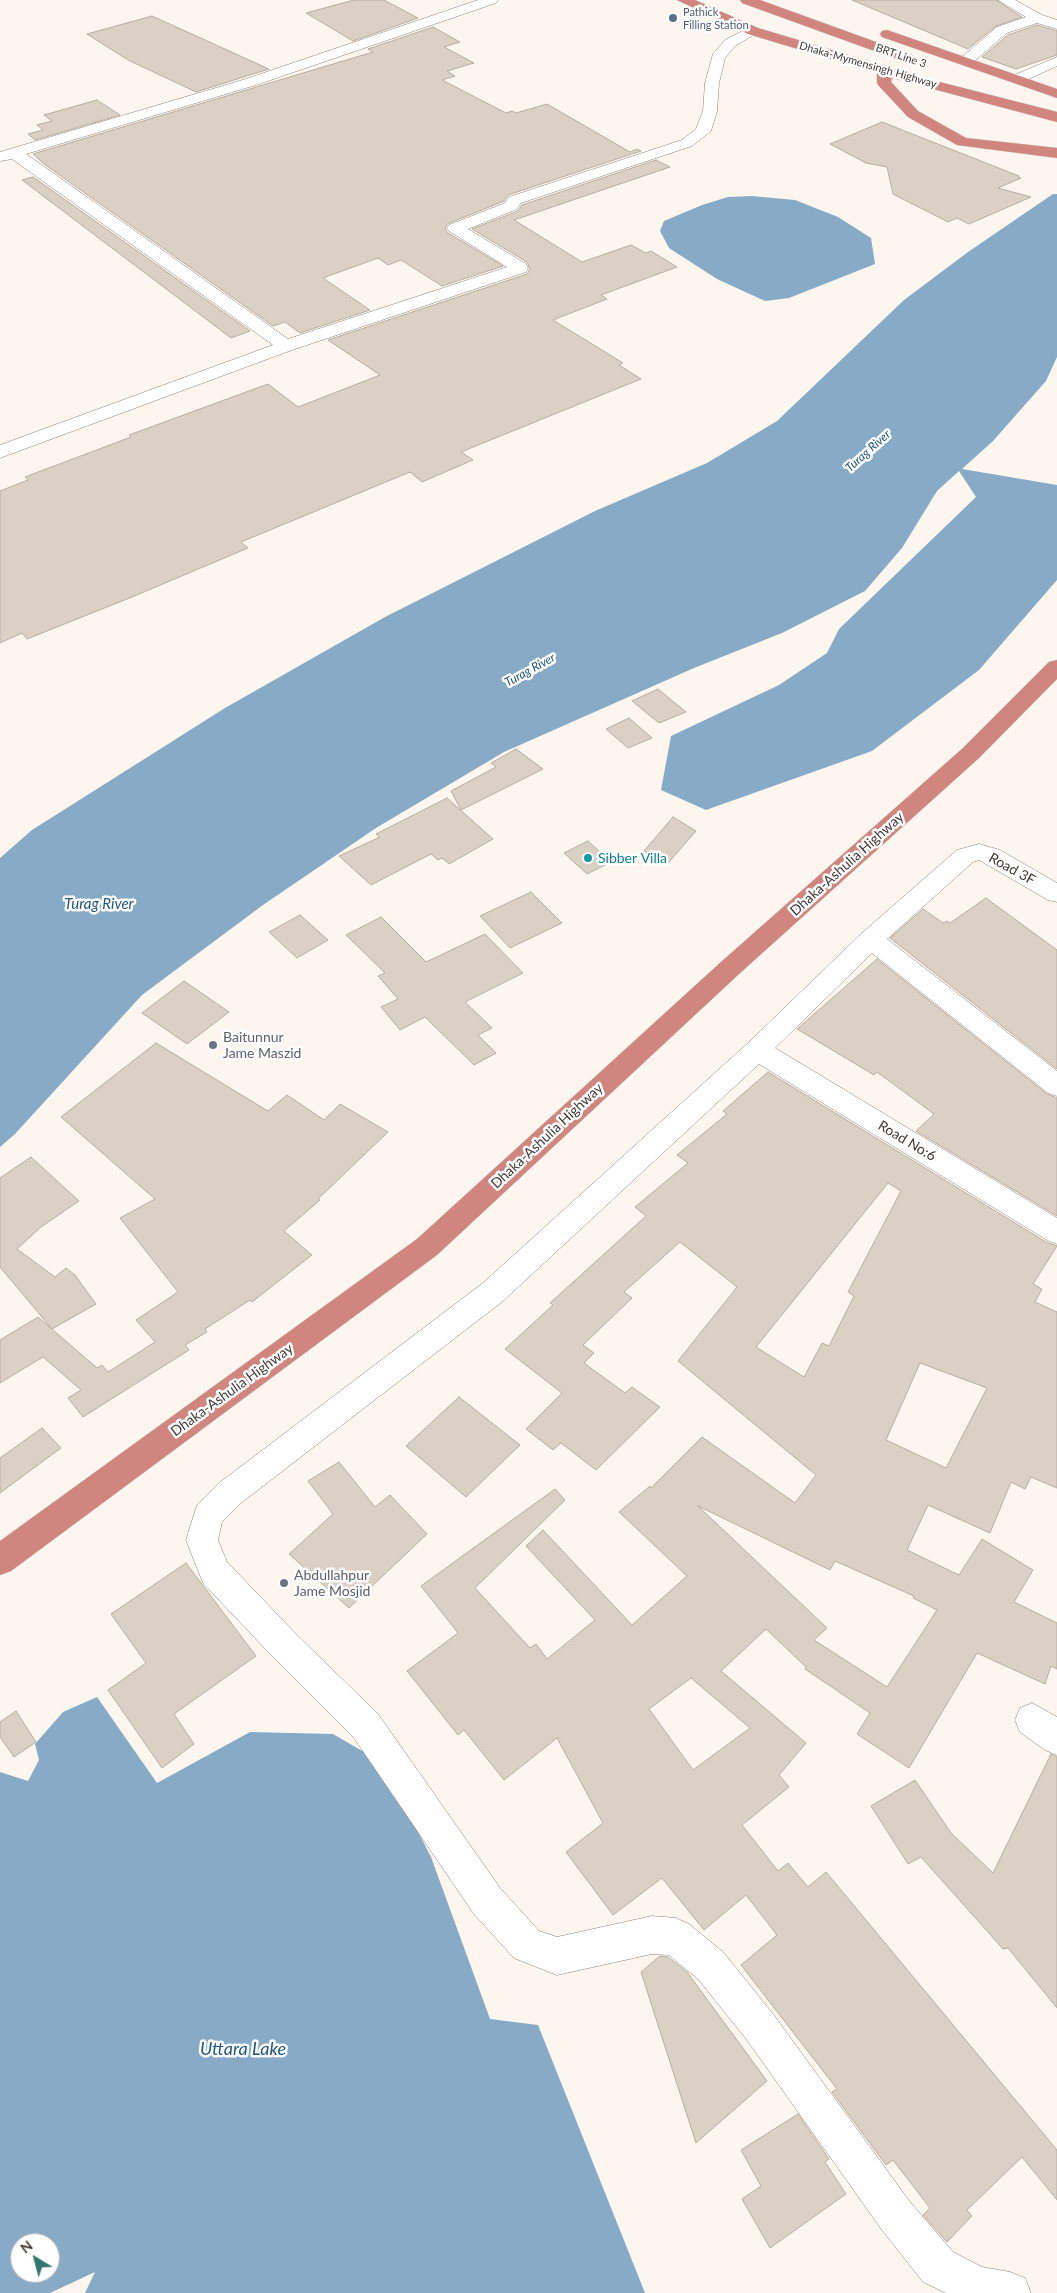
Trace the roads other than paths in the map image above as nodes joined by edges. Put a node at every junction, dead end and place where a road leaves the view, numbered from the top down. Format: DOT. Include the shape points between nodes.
graph roads {
  1 [pos="491,0"];
  2 [pos="684,0"];
  3 [pos="747,0"];
  4 [pos="786,0"];
  5 [pos="1005,0"];
  6 [pos="831,15"];
  7 [pos="1038,18"];
  8 [pos="1057,25"];
  9 [pos="876,30"];
  10 [pos="753,31"];
  11 [pos="967,60"];
  12 [pos="1057,61"];
  13 [pos="922,63"];
  14 [pos="884,69"];
  15 [pos="1017,79"];
  16 [pos="976,81"];
  17 [pos="1057,94"];
  18 [pos="1057,108"];
  19 [pos="1057,117"];
  20 [pos="1057,153"];
  21 [pos="7,155"];
  22 [pos="286,346"];
  23 [pos="0,452"];
  24 [pos="1057,667"];
  25 [pos="1057,894"];
  26 [pos="871,939"];
  27 [pos="757,1050"];
  28 [pos="1057,1086"];
  29 [pos="1057,1232"];
  30 [pos="0,1560"];
  31 [pos="1010,2293"];
  1 -- 21 [label="street" via="250,82"];
  2 -- 10 [label="highway, Dhaka-Mymensingh Highway"];
  3 -- 13 [label="highway, BRT Line 3"];
  4 -- 6 [label="highway"];
  5 -- 7 [label="street"];
  7 -- 8 [label="street"];
  7 -- 11 [label="street" via="1002,30"];
  9 -- 11 [label="highway"];
  10 -- 14 [label="highway, Dhaka-Mymensingh Highway"];
  10 -- 22 [label="street" via="730,43 718,57 710,112 703,131 687,142 515,200 511,206 455,228 520,268"];
  11 -- 15 [label="highway"];
  12 -- 15 [label="street"];
  14 -- 19 [label="highway, Dhaka-Mymensingh Highway" via="910,79"];
  14 -- 20 [label="highway" via="884,84 912,114 962,142"];
  15 -- 17 [label="highway"];
  16 -- 18 [label="highway"];
  21 -- 22 [label="street" via="116,224"];
  22 -- 23 [label="street"];
  24 -- 30 [label="highway, Dhaka-Ashulia Highway" via="971,753 730,968 427,1247"];
  25 -- 26 [label="street, Road 3F" via="992,856 979,852 965,856"];
  26 -- 27 [label="street"];
  26 -- 28 [label="street"];
  27 -- 29 [label="street, Road No:6"];
  27 -- 31 [label="street" via="493,1292 230,1492 208,1515 202,1540 215,1572 366,1726 486,1901 526,1945 557,1956 652,1935 676,1937 711,1966 760,2027 896,2216 938,2267 978,2287"];
}
